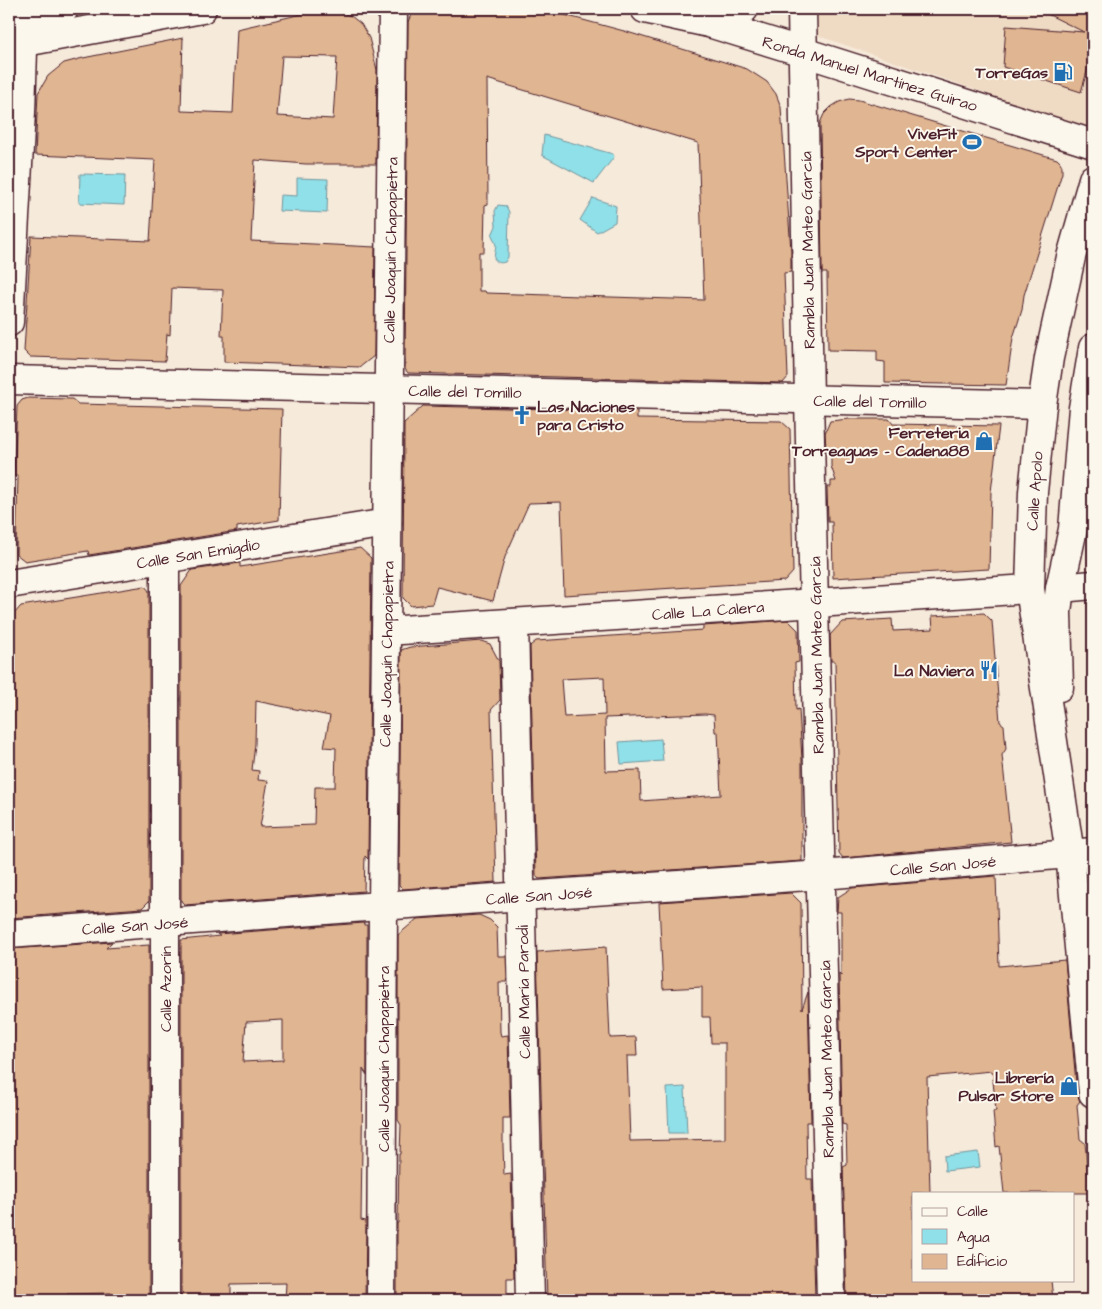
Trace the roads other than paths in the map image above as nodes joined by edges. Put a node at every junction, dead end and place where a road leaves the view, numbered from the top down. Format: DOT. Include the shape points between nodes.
graph roads {
  1 [pos="64,9"];
  2 [pos="202,9"];
  3 [pos="393,9"];
  4 [pos="645,9"];
  5 [pos="744,9"];
  6 [pos="802,9"];
  7 [pos="702,16"];
  8 [pos="19,26"];
  9 [pos="803,52"];
  10 [pos="1093,144"];
  11 [pos="1093,179"];
  12 [pos="9,322"];
  13 [pos="1093,348"];
  14 [pos="9,380"];
  15 [pos="389,389"];
  16 [pos="809,400"];
  17 [pos="1042,405"];
  18 [pos="387,523"];
  19 [pos="165,559"];
  20 [pos="9,584"];
  21 [pos="1093,586"];
  22 [pos="1060,588"];
  23 [pos="1030,589"];
  24 [pos="815,603"];
  25 [pos="514,623"];
  26 [pos="386,632"];
  27 [pos="1062,807"];
  28 [pos="1082,853"];
  29 [pos="822,875"];
  30 [pos="520,896"];
  31 [pos="383,906"];
  32 [pos="166,922"];
  33 [pos="9,934"];
  34 [pos="1093,1093"];
  35 [pos="165,1300"];
  36 [pos="381,1300"];
  37 [pos="530,1300"];
  38 [pos="832,1300"];
  1 -- 8 [label="street"];
  2 -- 8 [label="street"];
  3 -- 15 [label="street, Calle Joaquín Chapapietra"];
  4 -- 7 [label="street, Ronda Manuel Martínez Guirao"];
  5 -- 7 [label="street"];
  6 -- 9 [label="street, Rambla Juan Mateo García"];
  7 -- 9 [label="street, Ronda Manuel Martínez Guirao"];
  8 -- 12 [label="street" via="21,112"];
  9 -- 10 [label="street, Ronda Manuel Martínez Guirao"];
  9 -- 16 [label="street, Rambla Juan Mateo García"];
  11 -- 17 [label="street, Calle Apolo" via="1059,309"];
  13 -- 22 [label="street, Calle Apolo" via="1083,408 1073,528"];
  14 -- 15 [label="street, Calle del Tomillo"];
  15 -- 16 [label="street, Calle del Tomillo"];
  15 -- 18 [label="street, Calle Joaquín Chapapietra"];
  16 -- 17 [label="street, Calle del Tomillo"];
  16 -- 24 [label="street, Rambla Juan Mateo García"];
  17 -- 23 [label="street, Calle Apolo" via="1033,492"];
  18 -- 19 [label="street, Calle San Emigdio"];
  18 -- 26 [label="street, Calle Joaquín Chapapietra"];
  19 -- 20 [label="street, Calle San Emigdio"];
  19 -- 32 [label="street, Calle Azorín"];
  21 -- 22 [label="street"];
  22 -- 27 [label="street, Calle Apolo" via="1057,612"];
  23 -- 24 [label="street, Calle La Calera"];
  23 -- 27 [label="street, Calle Apolo"];
  24 -- 25 [label="street, Calle La Calera"];
  24 -- 29 [label="street, Rambla Juan Mateo García"];
  25 -- 26 [label="street, Calle La Calera"];
  25 -- 30 [label="street, Calle María Parodi"];
  26 -- 31 [label="street, Calle Joaquín Chapapietra"];
  27 -- 28 [label="street, Calle Apolo"];
  28 -- 29 [label="street, Calle San José"];
  28 -- 34 [label="street, Calle Apolo"];
  29 -- 30 [label="street, Calle San José"];
  29 -- 38 [label="street, Rambla Juan Mateo García"];
  30 -- 31 [label="street, Calle San José"];
  30 -- 37 [label="street, Calle María Parodi"];
  31 -- 32 [label="street, Calle San José"];
  31 -- 36 [label="street, Calle Joaquín Chapapietra"];
  32 -- 33 [label="street, Calle San José"];
  32 -- 35 [label="street, Calle Azorín"];
}
